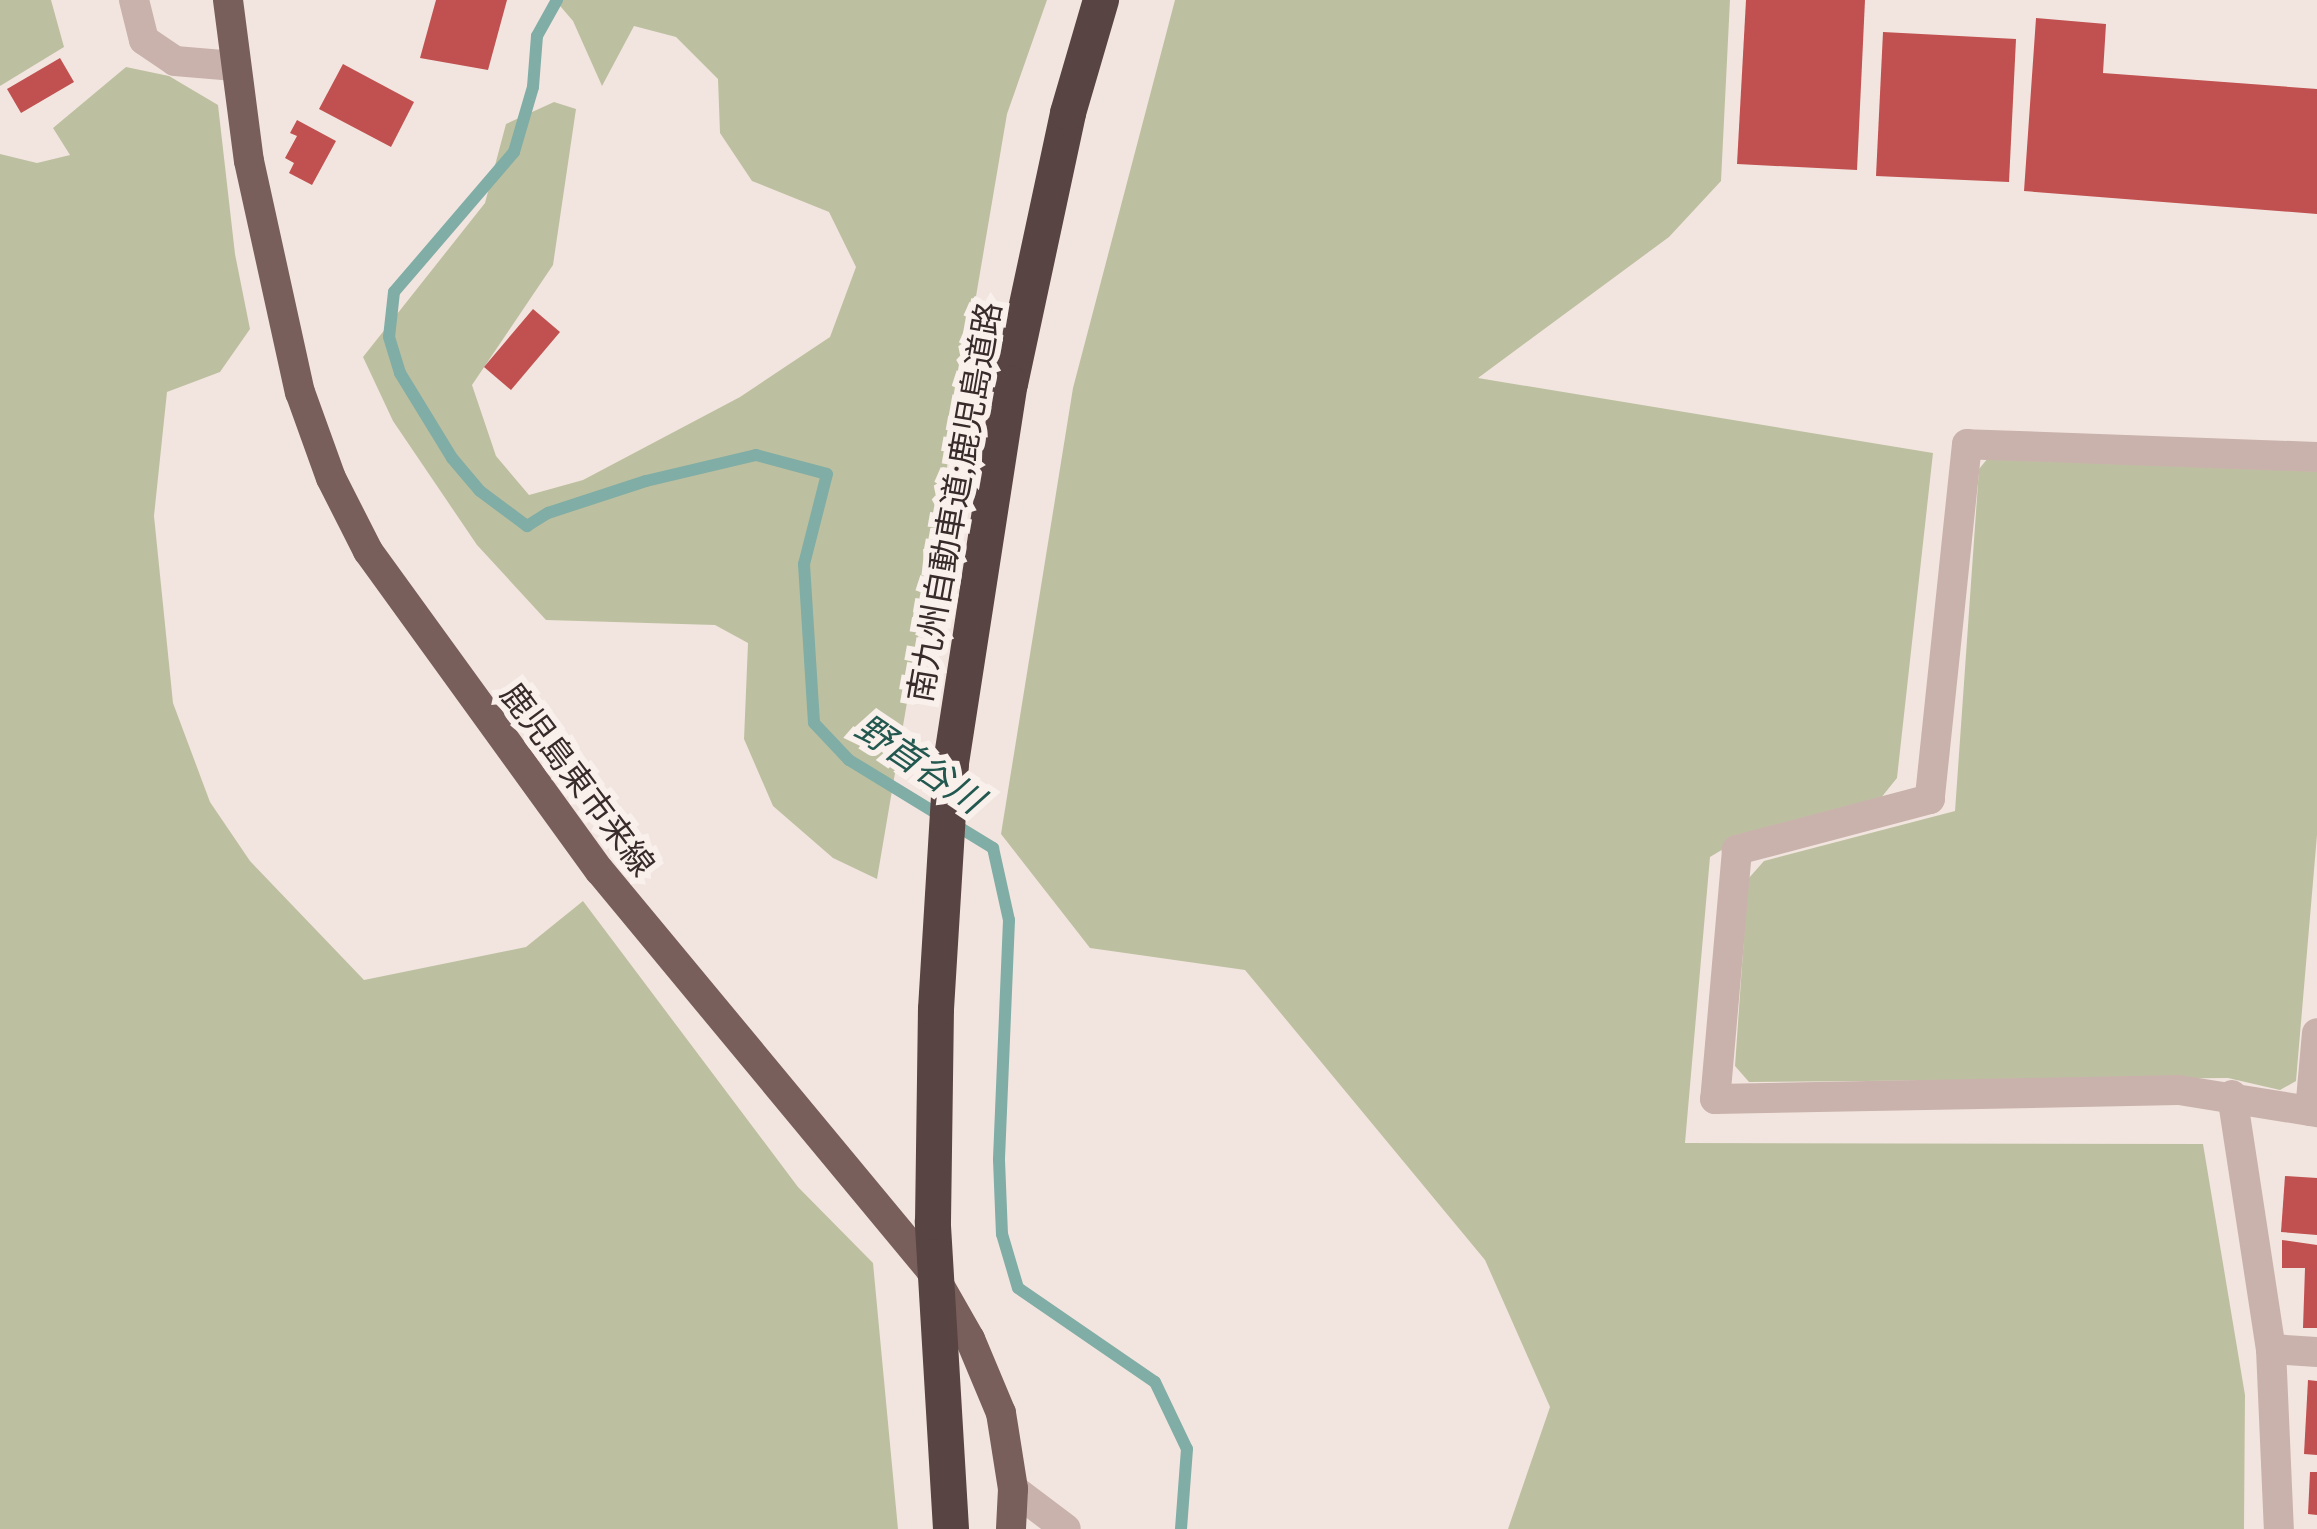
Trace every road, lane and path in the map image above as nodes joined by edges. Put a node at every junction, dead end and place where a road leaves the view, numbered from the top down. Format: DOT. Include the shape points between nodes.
graph roads {
  1 [pos="134,0"];
  2 [pos="229,0"];
  3 [pos="1101,0"];
  4 [pos="235,65"];
  5 [pos="2317,457"];
  6 [pos="2317,1033"];
  7 [pos="2232,1095"];
  8 [pos="2314,1111"];
  9 [pos="2271,1349"];
  10 [pos="2317,1352"];
  11 [pos="1013,1490"];
  12 [pos="951,1529"];
  13 [pos="1011,1529"];
  14 [pos="1066,1529"];
  15 [pos="2279,1529"];
  1 -- 4 [label="street" via="144,40 175,61"];
  2 -- 4 [label="main road, 鹿児島東市来線"];
  3 -- 12 [label="highway, 南九州自動車道;鹿児島道路, bridge" via="1068,113 1010,384 951,763 933,1222"];
  4 -- 11 [label="main road, 鹿児島東市来線" via="300,392 368,551 600,871 930,1269 1001,1413"];
  5 -- 7 [label="street" via="1967,444 1930,799 1737,850 1714,1099"];
  6 -- 8 [label="street"];
  7 -- 8 [label="street"];
  7 -- 9 [label="street"];
  9 -- 10 [label="street"];
  9 -- 15 [label="street"];
  11 -- 13 [label="main road, 鹿児島東市来線"];
  11 -- 14 [label="street"];
}
